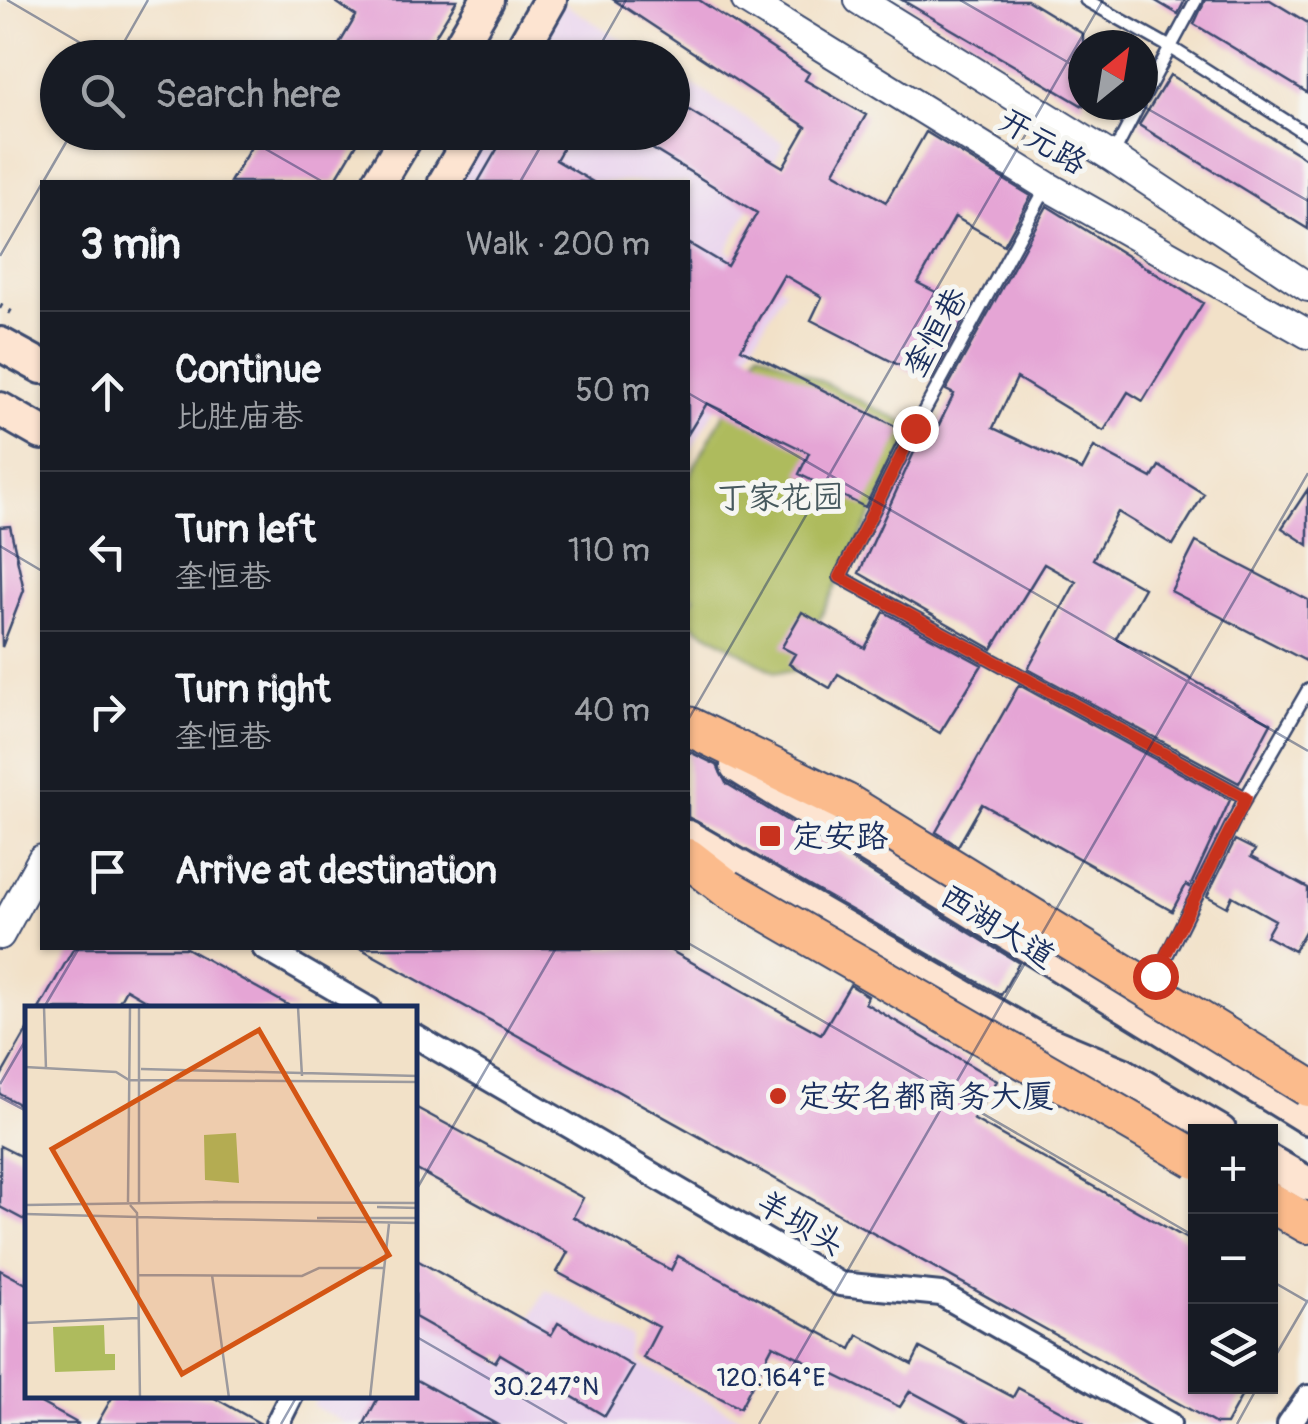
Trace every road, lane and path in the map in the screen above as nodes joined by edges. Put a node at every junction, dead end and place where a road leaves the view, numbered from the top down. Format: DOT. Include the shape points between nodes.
graph roads {
  1 [pos="487,0"];
  2 [pos="550,0"];
  3 [pos="746,0"];
  4 [pos="859,0"];
  5 [pos="1086,0"];
  6 [pos="1196,0"];
  7 [pos="464,40"];
  8 [pos="527,40"];
  9 [pos="1170,47"];
  10 [pos="1158,70"];
  11 [pos="1132,120"];
  12 [pos="1308,135"];
  13 [pos="399,150"];
  14 [pos="464,150"];
  15 [pos="1112,157"];
  16 [pos="381,180"];
  17 [pos="447,180"];
  18 [pos="1047,186"];
  19 [pos="1308,288"];
  20 [pos="1308,334"];
  21 [pos="0,344"];
  22 [pos="40,366"];
  23 [pos="0,409"];
  24 [pos="40,432"];
  25 [pos="1308,690"];
  26 [pos="690,727"];
  27 [pos="690,736"];
  28 [pos="1246,798"];
  29 [pos="690,838"];
  30 [pos="690,860"];
  31 [pos="40,864"];
  32 [pos="0,934"];
  33 [pos="267,950"];
  34 [pos="364,1006"];
  35 [pos="1142,1015"];
  36 [pos="418,1038"];
  37 [pos="1308,1087"];
  38 [pos="1308,1118"];
  39 [pos="1206,1124"];
  40 [pos="1188,1154"];
  41 [pos="1278,1167"];
  42 [pos="1308,1184"];
  43 [pos="1278,1207"];
  44 [pos="1308,1224"];
  45 [pos="1308,1397"];
  46 [pos="290,1399"];
  47 [pos="277,1424"];
  48 [pos="1169,1424"];
  49 [pos="1288,1424"];
  1 -- 7 [label="main road"];
  2 -- 8 [label="main road"];
  3 -- 18 [label="street, 开元路"];
  4 -- 15 [label="street, 开元路"];
  5 -- 9 [label="lane"];
  6 -- 9 [label="lane"];
  9 -- 10 [label="lane"];
  9 -- 12 [label="lane"];
  11 -- 15 [label="lane"];
  13 -- 16 [label="main road"];
  14 -- 17 [label="main road"];
  15 -- 19 [label="street, 开元路"];
  18 -- 20 [label="street, 开元路"];
  18 -- 28 [label="lane, 奎恒巷" via="840,577"];
  21 -- 22 [label="main road"];
  23 -- 24 [label="main road"];
  25 -- 28 [label="lane"];
  26 -- 37 [label="highway, bridge" via="846,803"];
  27 -- 35 [label="main road, 西湖大道"];
  28 -- 35 [label="lane" via="1155,976"];
  29 -- 39 [label="main road" via="1033,1037 1122,1074"];
  30 -- 40 [label="highway, bridge" via="728,888"];
  31 -- 32 [label="street"];
  33 -- 34 [label="street"];
  35 -- 38 [label="main road, 西湖大道"];
  36 -- 48 [label="street, 羊坝头" via="840,1284 941,1294"];
  41 -- 42 [label="main road"];
  43 -- 44 [label="highway"];
  45 -- 49 [label="street"];
  46 -- 47 [label="street"];
}
